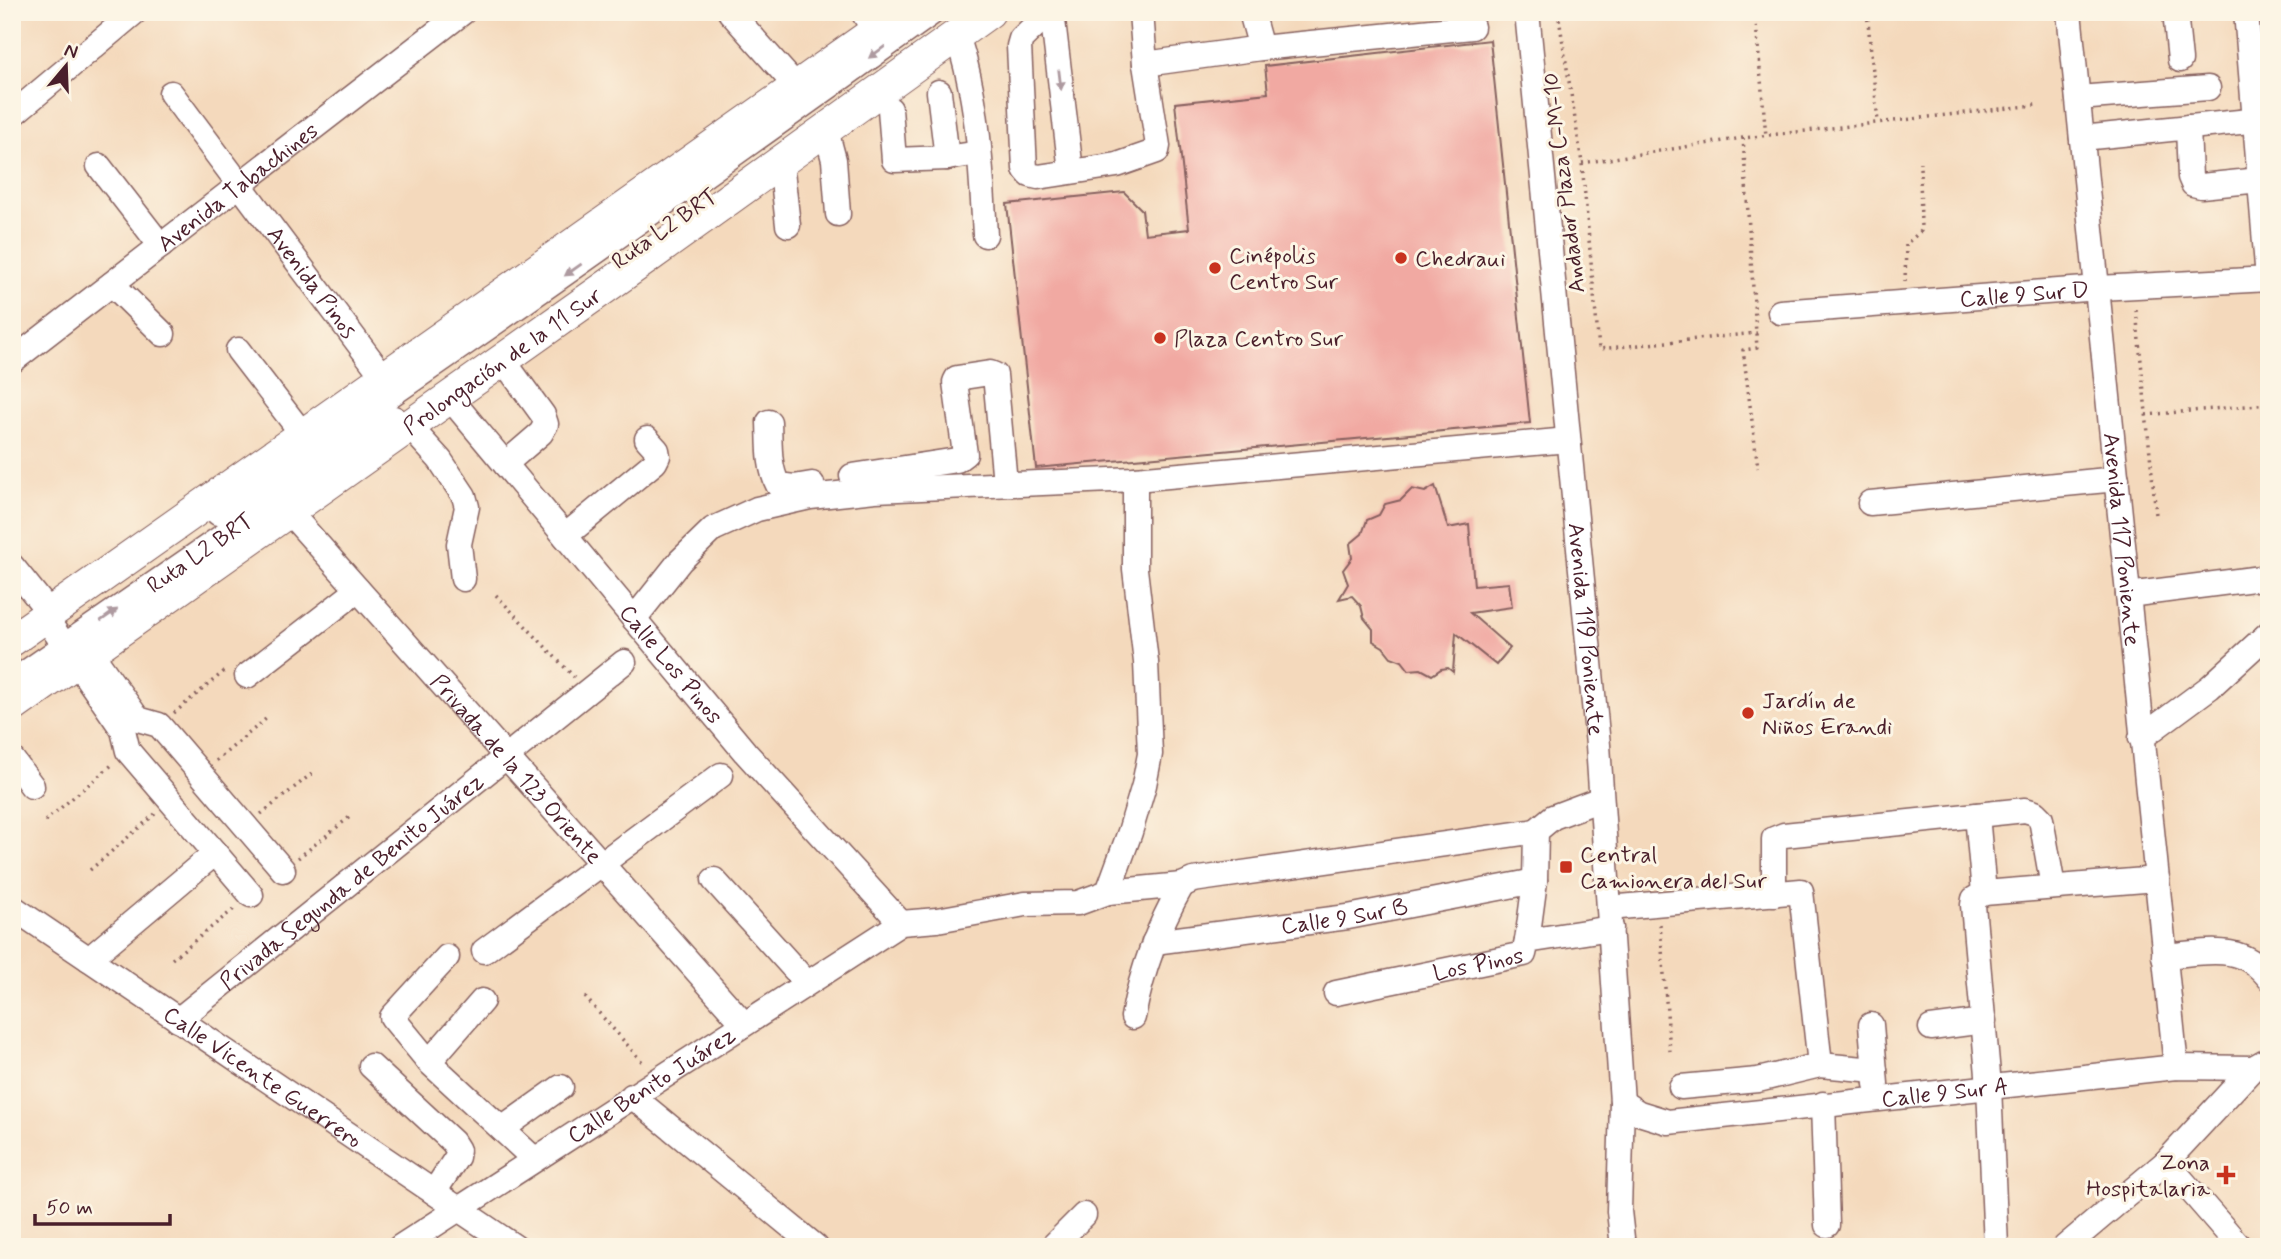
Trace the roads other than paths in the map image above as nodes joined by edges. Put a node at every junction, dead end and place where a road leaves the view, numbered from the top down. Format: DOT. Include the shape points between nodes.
graph roads {
  1 [pos="135,12"];
  2 [pos="463,12"];
  3 [pos="731,12"];
  4 [pos="903,12"];
  5 [pos="933,12"];
  6 [pos="989,12"];
  7 [pos="1050,12"];
  8 [pos="1143,12"];
  9 [pos="1251,12"];
  10 [pos="1527,12"];
  11 [pos="2069,12"];
  12 [pos="2175,12"];
  13 [pos="2246,12"];
  14 [pos="432,21"];
  15 [pos="869,22"];
  16 [pos="963,24"];
  17 [pos="1472,27"];
  18 [pos="1261,48"];
  19 [pos="2259,56"];
  20 [pos="2180,60"];
  21 [pos="1145,64"];
  22 [pos="796,86"];
  23 [pos="2208,88"];
  24 [pos="939,92"];
  25 [pos="171,93"];
  26 [pos="2078,98"];
  27 [pos="890,109"];
  28 [pos="12,115"];
  29 [pos="2261,120"];
  30 [pos="2188,127"];
  31 [pos="826,130"];
  32 [pos="2082,138"];
  33 [pos="979,153"];
  34 [pos="947,158"];
  35 [pos="781,162"];
  36 [pos="99,166"];
  37 [pos="1071,171"];
  38 [pos="2260,180"];
  39 [pos="239,185"];
  40 [pos="838,214"];
  41 [pos="788,225"];
  42 [pos="985,235"];
  43 [pos="629,240"];
  44 [pos="161,246"];
  45 [pos="2268,279"];
  46 [pos="112,284"];
  47 [pos="2099,288"];
  48 [pos="1780,312"];
  49 [pos="163,334"];
  50 [pos="238,350"];
  51 [pos="502,360"];
  52 [pos="12,361"];
  53 [pos="386,379"];
  54 [pos="450,398"];
  55 [pos="769,422"];
  56 [pos="410,426"];
  57 [pos="304,436"];
  58 [pos="647,439"];
  59 [pos="1568,440"];
  60 [pos="505,464"];
  61 [pos="1135,479"];
  62 [pos="2117,479"];
  63 [pos="1005,483"];
  64 [pos="1870,503"];
  65 [pos="289,512"];
  66 [pos="565,536"];
  67 [pos="12,566"];
  68 [pos="2269,577"];
  69 [pos="464,579"];
  70 [pos="358,590"];
  71 [pos="2128,595"];
  72 [pos="634,618"];
  73 [pos="64,630"];
  74 [pos="2269,633"];
  75 [pos="12,640"];
  76 [pos="12,654"];
  77 [pos="624,662"];
  78 [pos="237,673"];
  79 [pos="12,682"];
  80 [pos="12,707"];
  81 [pos="137,732"];
  82 [pos="2141,738"];
  83 [pos="506,757"];
  84 [pos="12,759"];
  85 [pos="720,775"];
  86 [pos="32,786"];
  87 [pos="1601,799"];
  88 [pos="1977,815"];
  89 [pos="1536,831"];
  90 [pos="215,853"];
  91 [pos="602,865"];
  92 [pos="283,870"];
  93 [pos="2157,879"];
  94 [pos="714,880"];
  95 [pos="1535,881"];
  96 [pos="1182,885"];
  97 [pos="2053,887"];
  98 [pos="1108,892"];
  99 [pos="1984,893"];
  100 [pos="1774,894"];
  101 [pos="251,895"];
  102 [pos="12,907"];
  103 [pos="1610,918"];
  104 [pos="901,923"];
  105 [pos="1527,941"];
  106 [pos="1154,942"];
  107 [pos="484,951"];
  108 [pos="2164,956"];
  109 [pos="447,957"];
  110 [pos="89,959"];
  111 [pos="2269,978"];
  112 [pos="807,983"];
  113 [pos="1336,993"];
  114 [pos="482,1001"];
  115 [pos="1133,1017"];
  116 [pos="178,1020"];
  117 [pos="1984,1021"];
  118 [pos="744,1024"];
  119 [pos="1871,1025"];
  120 [pos="1931,1028"];
  121 [pos="429,1062"];
  122 [pos="2261,1064"];
  123 [pos="1820,1065"];
  124 [pos="371,1066"];
  125 [pos="2176,1067"];
  126 [pos="1875,1070"];
  127 [pos="1989,1086"];
  128 [pos="561,1087"];
  129 [pos="1681,1087"];
  130 [pos="632,1096"];
  131 [pos="1878,1098"];
  132 [pos="1622,1102"];
  133 [pos="1823,1104"];
  134 [pos="502,1129"];
  135 [pos="534,1159"];
  136 [pos="2166,1161"];
  137 [pos="433,1192"];
  138 [pos="460,1210"];
  139 [pos="1084,1215"];
  140 [pos="1827,1225"];
  141 [pos="400,1247"];
  142 [pos="515,1247"];
  143 [pos="816,1247"];
  144 [pos="1052,1247"];
  145 [pos="1623,1247"];
  146 [pos="1996,1247"];
  147 [pos="2065,1247"];
  148 [pos="2240,1247"];
  1 -- 28 [label="street"];
  2 -- 14 [label="street, Avenida Tabachines"];
  3 -- 22 [label="street"];
  4 -- 15 [label="main road, Prolongación de la 11 Sur"];
  5 -- 43 [label="street, Ruta L2 BRT, one-way"];
  6 -- 16 [label="main road, Prolongación de la 11 Sur"];
  7 -- 37 [label="street, one-way"];
  7 -- 37 [label="street" via="1019,46 1025,169 1038,177"];
  8 -- 21 [label="street"];
  9 -- 18 [label="street"];
  10 -- 59 [label="street, Avenida 119 Poniente"];
  11 -- 26 [label="street, Avenida 117 Poniente"];
  12 -- 20 [label="street"];
  13 -- 19 [label="street"];
  14 -- 39 [label="street, Avenida Tabachines"];
  15 -- 22 [label="main road, Prolongación de la 11 Sur"];
  16 -- 31 [label="main road, Prolongación de la 11 Sur"];
  16 -- 33 [label="street"];
  16 -- 43 [label="street, Ruta L2 BRT"];
  17 -- 18 [label="street"];
  18 -- 21 [label="street"];
  19 -- 29 [label="street"];
  21 -- 37 [label="street" via="1157,151 1117,165"];
  22 -- 43 [label="main road, Prolongación de la 11 Sur"];
  23 -- 26 [label="street"];
  24 -- 34 [label="street"];
  25 -- 39 [label="street, Avenida Pinos"];
  26 -- 32 [label="street, Avenida 117 Poniente"];
  27 -- 34 [label="street" via="894,160"];
  29 -- 30 [label="street"];
  29 -- 38 [label="street"];
  30 -- 32 [label="street"];
  30 -- 38 [label="street" via="2193,184"];
  31 -- 35 [label="main road, Prolongación de la 11 Sur"];
  31 -- 40 [label="street" via="834,160"];
  32 -- 47 [label="street, Avenida 117 Poniente"];
  33 -- 34 [label="street"];
  33 -- 42 [label="street"];
  35 -- 41 [label="street"];
  35 -- 43 [label="main road, Prolongación de la 11 Sur"];
  36 -- 44 [label="street"];
  38 -- 45 [label="street"];
  39 -- 44 [label="street, Avenida Tabachines"];
  39 -- 53 [label="street, Avenida Pinos"];
  43 -- 51 [label="main road, Prolongación de la 11 Sur"];
  43 -- 53 [label="main road, Prolongación de la 11 Sur"];
  43 -- 73 [label="street, Ruta L2 BRT" via="416,380"];
  44 -- 46 [label="street, Avenida Tabachines"];
  45 -- 47 [label="street, Calle 9 Sur D"];
  46 -- 49 [label="street"];
  46 -- 52 [label="street, Avenida Tabachines"];
  47 -- 48 [label="street, Calle 9 Sur D"];
  47 -- 62 [label="street, Avenida 117 Poniente"];
  50 -- 57 [label="street"];
  51 -- 54 [label="main road, Prolongación de la 11 Sur"];
  51 -- 60 [label="street" via="546,424"];
  53 -- 57 [label="main road, Prolongación de la 11 Sur"];
  54 -- 56 [label="main road, Prolongación de la 11 Sur"];
  54 -- 60 [label="street, Calle Los Pinos"];
  55 -- 63 [label="street" via="778,485 794,487 946,463 965,454 957,378 990,373 995,375"];
  56 -- 65 [label="main road, Prolongación de la 11 Sur"];
  56 -- 69 [label="street" via="464,496 467,507 459,544"];
  57 -- 73 [label="main road, Prolongación de la 11 Sur"];
  58 -- 66 [label="street" via="657,450 655,462"];
  59 -- 61 [label="street"];
  59 -- 87 [label="street, Avenida 119 Poniente"];
  60 -- 66 [label="street, Calle Los Pinos"];
  61 -- 63 [label="street"];
  61 -- 98 [label="street" via="1135,569 1150,754 1130,832"];
  62 -- 64 [label="street"];
  62 -- 71 [label="street, Avenida 117 Poniente"];
  63 -- 72 [label="street" via="875,489 757,509 713,529"];
  65 -- 70 [label="street, Privada de la 123 Oriente"];
  73 -- 65 [label="main road, Prolongación de la 11 Sur, one-way"];
  66 -- 72 [label="street, Calle Los Pinos"];
  67 -- 73 [label="street"];
  68 -- 71 [label="street"];
  70 -- 78 [label="street"];
  70 -- 83 [label="street, Privada de la 123 Oriente"];
  71 -- 82 [label="street, Avenida 117 Poniente"];
  72 -- 104 [label="street, Calle Los Pinos" via="745,752"];
  73 -- 75 [label="main road, Prolongación de la 11 Sur"];
  73 -- 76 [label="street, Ruta L2 BRT"];
  73 -- 79 [label="street, Ruta L2 BRT"];
  73 -- 80 [label="main road, Prolongación de la 11 Sur"];
  73 -- 81 [label="street"];
  74 -- 82 [label="street" via="2210,687"];
  77 -- 83 [label="street, Privada Segunda de Benito Juárez"];
  81 -- 90 [label="street" via="170,801"];
  81 -- 92 [label="street" via="201,774"];
  82 -- 93 [label="street, Avenida 117 Poniente"];
  83 -- 91 [label="street, Privada de la 123 Oriente"];
  83 -- 116 [label="street, Privada Segunda de Benito Juárez"];
  84 -- 86 [label="street"];
  85 -- 91 [label="street"];
  87 -- 89 [label="street" via="1553,817"];
  87 -- 103 [label="street, Avenida 119 Poniente"];
  88 -- 97 [label="street" via="2035,813"];
  88 -- 99 [label="street"];
  88 -- 100 [label="street" via="1784,835 1774,839"];
  89 -- 95 [label="street"];
  89 -- 96 [label="street"];
  90 -- 101 [label="street"];
  90 -- 110 [label="street"];
  91 -- 107 [label="street"];
  91 -- 118 [label="street, Privada de la 123 Oriente"];
  93 -- 97 [label="street"];
  93 -- 108 [label="street, Avenida 117 Poniente"];
  94 -- 112 [label="street"];
  95 -- 105 [label="street"];
  95 -- 106 [label="street, Calle 9 Sur B" via="1348,917"];
  96 -- 98 [label="street"];
  96 -- 106 [label="street"];
  97 -- 99 [label="street"];
  98 -- 104 [label="street" via="1078,903 1025,904"];
  99 -- 117 [label="street" via="1973,905"];
  100 -- 103 [label="street, Los Pinos" via="1659,904"];
  100 -- 123 [label="street, Los Pinos" via="1801,891"];
  102 -- 110 [label="street, Calle Vicente Guerrero"];
  103 -- 105 [label="street, Los Pinos"];
  103 -- 132 [label="street, Avenida 119 Poniente"];
  104 -- 112 [label="street, Calle Benito Juárez"];
  105 -- 113 [label="street, Los Pinos" via="1524,954"];
  106 -- 115 [label="street" via="1140,979"];
  108 -- 111 [label="street" via="2225,951 2244,956"];
  108 -- 125 [label="street, Avenida 117 Poniente"];
  109 -- 121 [label="street" via="392,1017"];
  110 -- 116 [label="street, Calle Vicente Guerrero"];
  112 -- 118 [label="street, Calle Benito Juárez"];
  114 -- 121 [label="street"];
  116 -- 137 [label="street, Calle Vicente Guerrero"];
  117 -- 120 [label="street"];
  117 -- 127 [label="street"];
  118 -- 130 [label="street, Calle Benito Juárez"];
  119 -- 126 [label="street"];
  121 -- 134 [label="street"];
  122 -- 125 [label="street, Calle 9 Sur A"];
  122 -- 136 [label="street"];
  123 -- 126 [label="street"];
  123 -- 129 [label="street" via="1758,1080"];
  124 -- 137 [label="street" via="458,1150"];
  125 -- 127 [label="street, Calle 9 Sur A"];
  126 -- 131 [label="street"];
  127 -- 131 [label="street, Calle 9 Sur A"];
  127 -- 146 [label="street"];
  128 -- 134 [label="street"];
  130 -- 135 [label="street, Calle Benito Juárez"];
  130 -- 143 [label="street"];
  131 -- 133 [label="street, Calle 9 Sur A"];
  132 -- 133 [label="street, Calle 9 Sur A" via="1668,1122"];
  132 -- 145 [label="street, Avenida 119 Poniente" via="1619,1211"];
  133 -- 140 [label="street"];
  134 -- 135 [label="street"];
  135 -- 138 [label="street, Calle Benito Juárez"];
  136 -- 147 [label="street"];
  136 -- 148 [label="street"];
  137 -- 138 [label="street, Calle Vicente Guerrero"];
  138 -- 141 [label="street, Calle Benito Juárez"];
  138 -- 142 [label="street, Calle Vicente Guerrero"];
  139 -- 144 [label="street"];
}
